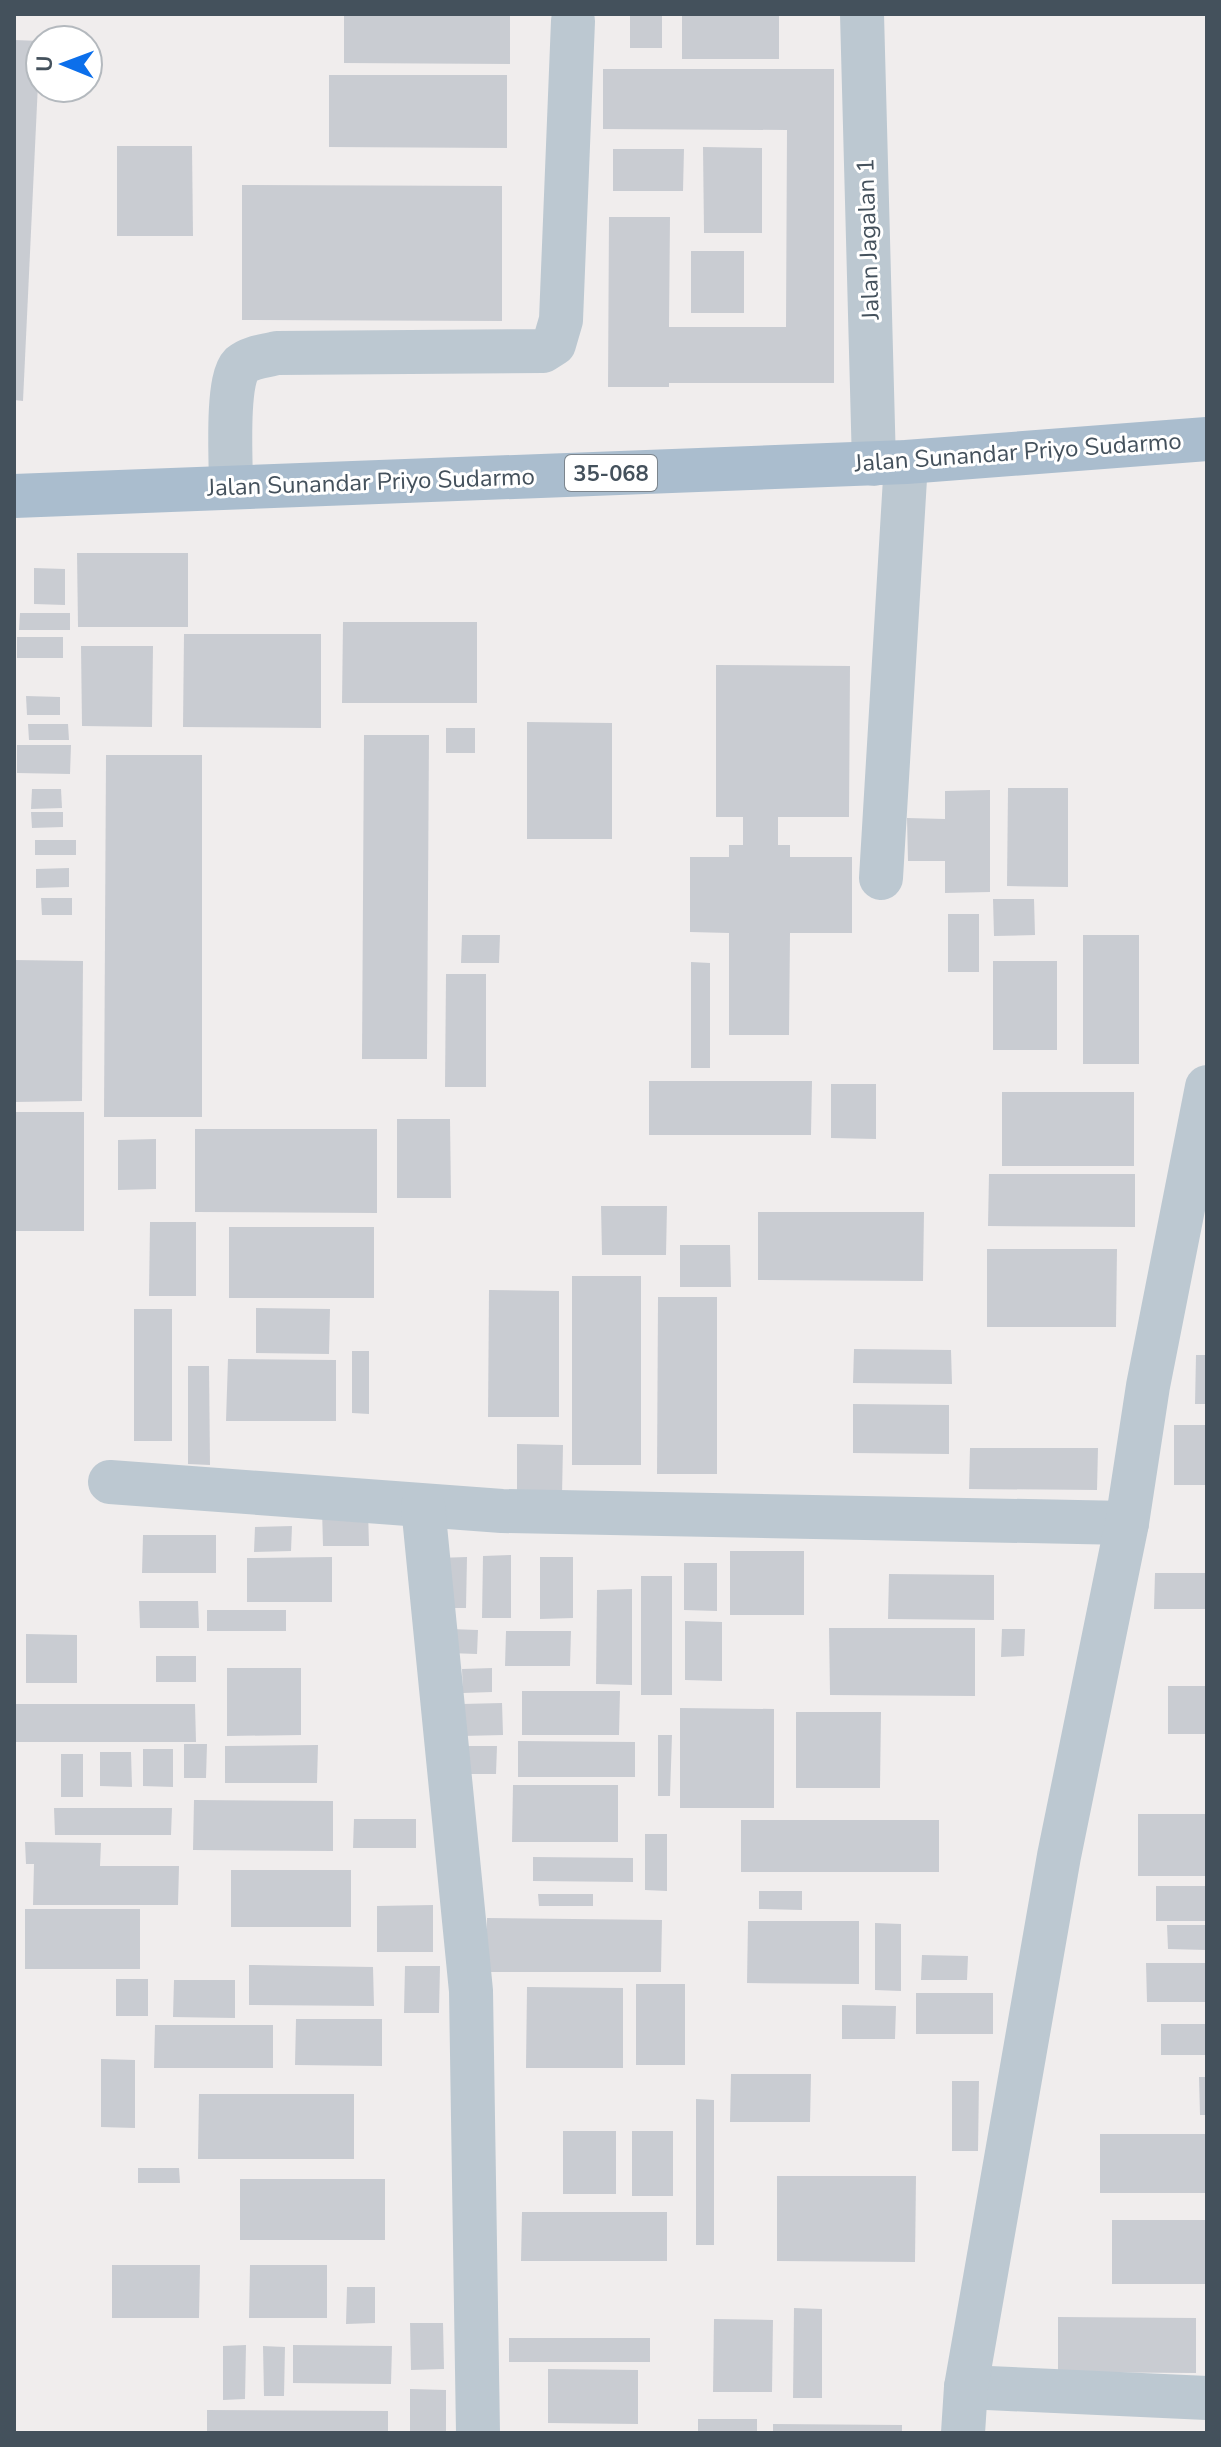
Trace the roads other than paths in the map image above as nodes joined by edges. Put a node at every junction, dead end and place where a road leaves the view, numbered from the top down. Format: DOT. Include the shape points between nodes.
graph roads {
  1 [pos="862,14"];
  2 [pos="573,21"];
  3 [pos="1207,439"];
  4 [pos="890,463"];
  5 [pos="231,487"];
  6 [pos="14,496"];
  7 [pos="881,878"];
  8 [pos="1207,1087"];
  9 [pos="110,1482"];
  10 [pos="423,1506"];
  11 [pos="1127,1523"];
  12 [pos="966,2387"];
  13 [pos="1207,2398"];
  14 [pos="478,2433"];
  15 [pos="963,2433"];
  1 -- 4 [label="street, Jalan Jagalan 1"];
  2 -- 5 [label="street" via="561,320 554,344 543,351 277,353 249,360 235,379 231,404"];
  3 -- 4 [label="main road, Jalan Sunandar Priyo Sudarmo / 35-068"];
  4 -- 5 [label="main road, Jalan Sunandar Priyo Sudarmo / 35-068"];
  4 -- 7 [label="street, Jalan Jagalan 1"];
  5 -- 6 [label="main road, Jalan Sunandar Priyo Sudarmo / 35-068"];
  8 -- 11 [label="street" via="1148,1386"];
  9 -- 10 [label="street"];
  10 -- 11 [label="street"];
  10 -- 14 [label="street" via="471,1991"];
  11 -- 12 [label="street" via="1059,1856"];
  12 -- 13 [label="street"];
  12 -- 15 [label="street"];
}
